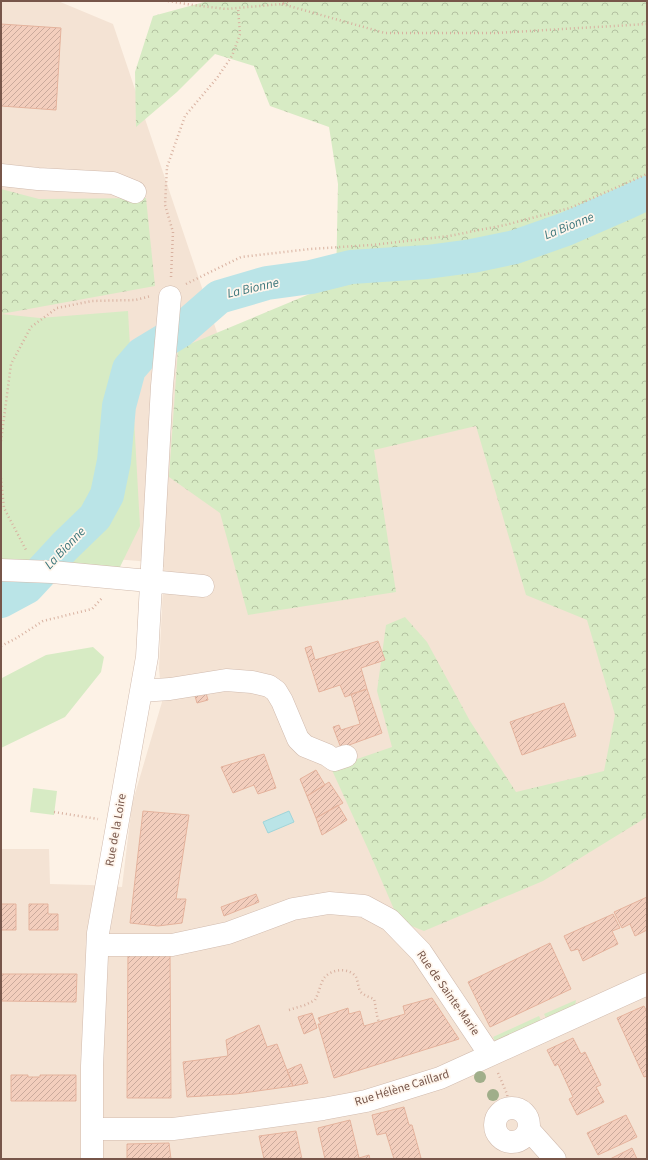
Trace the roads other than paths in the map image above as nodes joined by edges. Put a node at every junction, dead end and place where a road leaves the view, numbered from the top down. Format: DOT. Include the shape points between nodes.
graph roads {
  1 [pos="1,175"];
  2 [pos="135,192"];
  3 [pos="170,294"];
  4 [pos="1,570"];
  5 [pos="151,580"];
  6 [pos="203,586"];
  7 [pos="141,691"];
  8 [pos="346,756"];
  9 [pos="98,945"];
  10 [pos="647,984"];
  11 [pos="490,1055"];
  12 [pos="92,1129"];
  13 [pos="529,1130"];
  14 [pos="92,1159"];
  15 [pos="555,1159"];
  1 -- 2 [label="street" via="113,183"];
  3 -- 5 [label="street, Rue de la Loire"];
  4 -- 5 [label="street"];
  5 -- 6 [label="street"];
  5 -- 7 [label="street, Rue de la Loire" via="147,657"];
  7 -- 8 [label="street" via="226,680 269,686 282,701 298,740 334,760"];
  7 -- 9 [label="street, Rue de la Loire" via="98,933"];
  9 -- 11 [label="street, Rue de Sainte-Marie" via="172,945 228,933 293,909 329,903 364,906 390,920 421,952"];
  9 -- 12 [label="street, Rue de la Loire" via="92,1066"];
  10 -- 11 [label="street, Rue Hélène Caillard"];
  11 -- 12 [label="street, Rue Hélène Caillard" via="440,1078 366,1101 323,1109 173,1129"];
  12 -- 14 [label="street, Rue de la Loire"];
  13 -- 13 [label="street" via="527,1135 518,1141 507,1141 498,1135 496,1118 504,1110 515,1108 525,1113"];
  13 -- 15 [label="street"];
}
